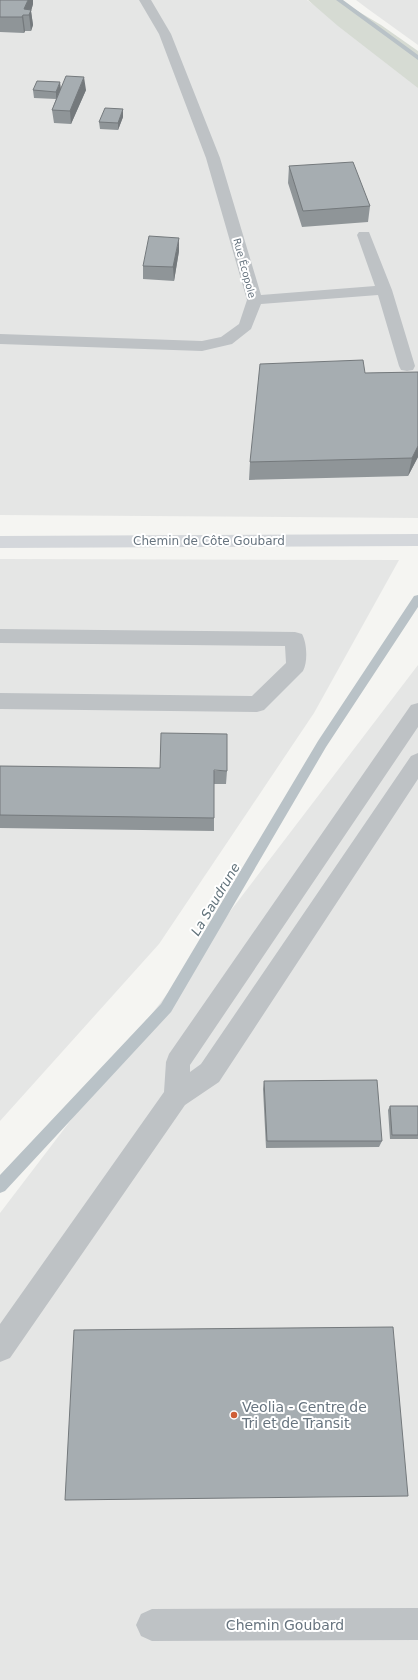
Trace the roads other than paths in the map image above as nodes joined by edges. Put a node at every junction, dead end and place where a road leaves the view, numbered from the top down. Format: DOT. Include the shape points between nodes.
graph roads {
  1 [pos="145,0"];
  2 [pos="364,235"];
  3 [pos="384,290"];
  4 [pos="255,300"];
  5 [pos="0,339"];
  6 [pos="407,366"];
  7 [pos="418,540"];
  8 [pos="0,542"];
  9 [pos="0,636"];
  10 [pos="0,701"];
  11 [pos="418,711"];
  12 [pos="418,762"];
  13 [pos="176,1096"];
  14 [pos="0,1348"];
  15 [pos="418,1624"];
  16 [pos="152,1625"];
  1 -- 4 [label="street, Rue Écopole" via="165,34 213,158"];
  2 -- 3 [label="street"];
  3 -- 4 [label="street"];
  3 -- 6 [label="street"];
  4 -- 5 [label="street, Rue Écopole" via="246,326 226,341 202,346"];
  7 -- 8 [label="main road, Chemin de Côte Goubard"];
  9 -- 10 [label="street" via="295,639 296,666 257,704"];
  11 -- 13 [label="street" via="178,1062"];
  12 -- 13 [label="street" via="210,1073"];
  13 -- 14 [label="street"];
  15 -- 16 [label="street, Chemin Goubard"];
}
